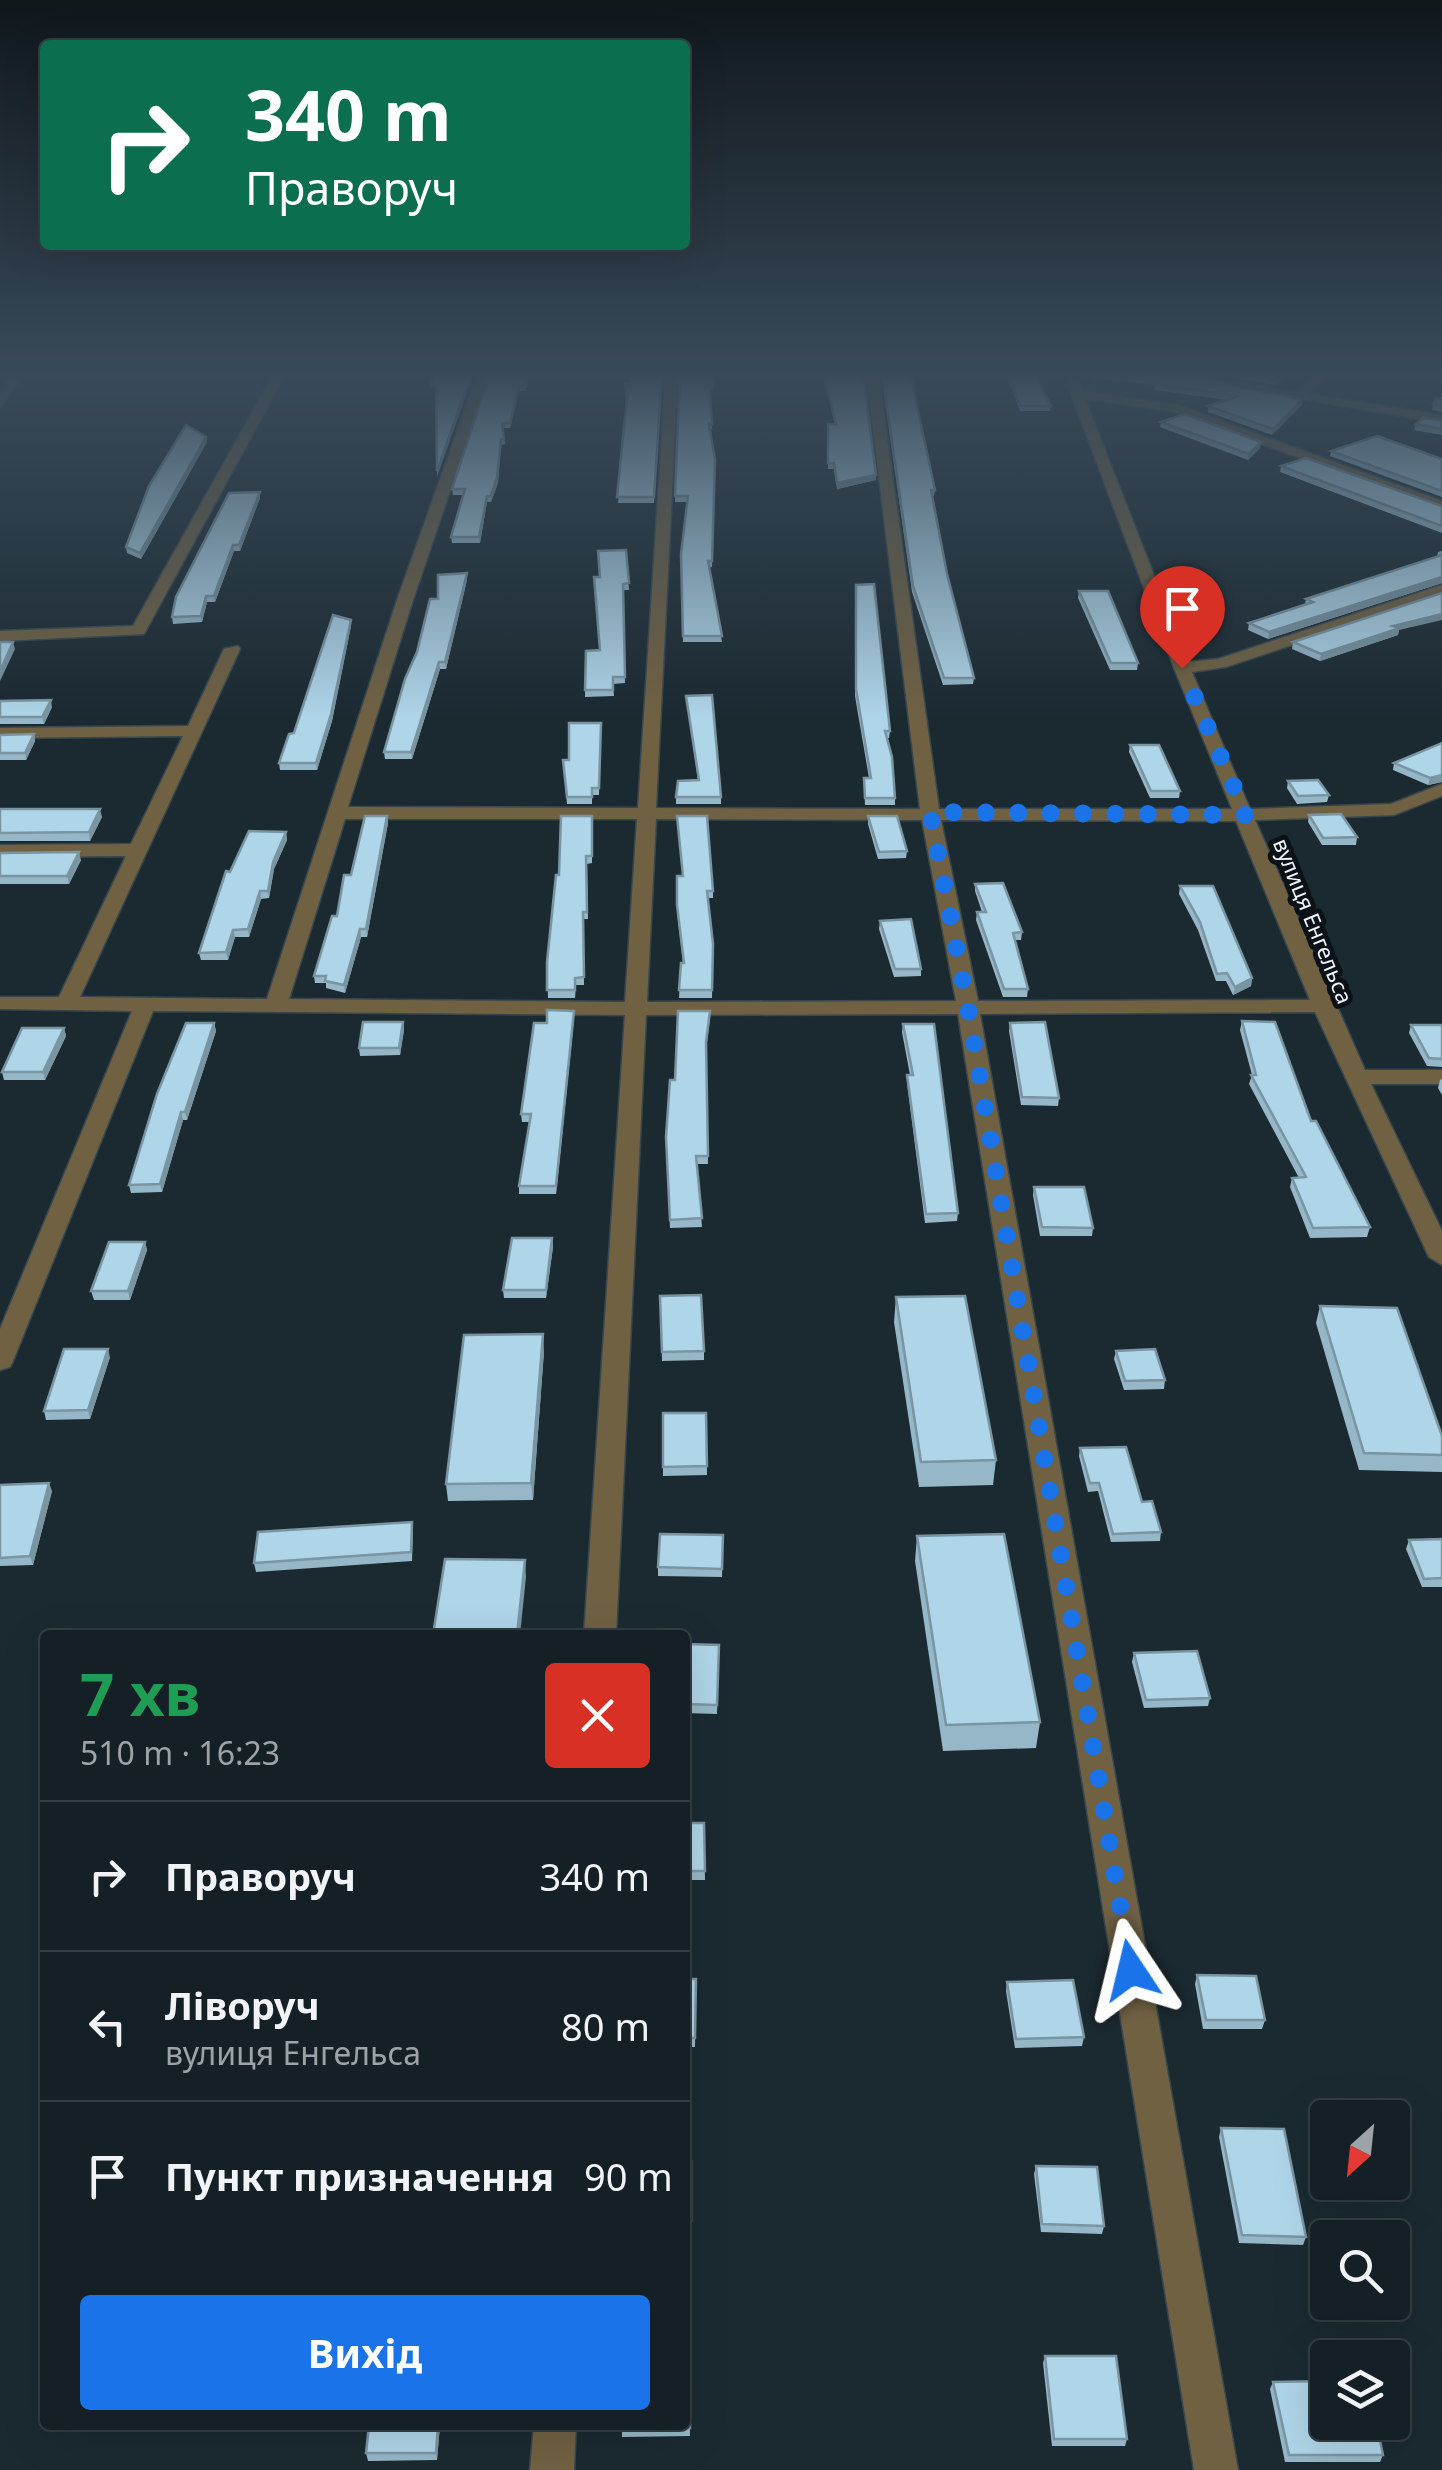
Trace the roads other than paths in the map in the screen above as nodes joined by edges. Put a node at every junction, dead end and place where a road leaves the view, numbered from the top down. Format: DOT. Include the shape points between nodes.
graph roads {
  1 [pos="217,488"];
  2 [pos="444,488"];
  3 [pos="665,488"];
  4 [pos="887,488"];
  5 [pos="1114,488"];
  6 [pos="1393,488"];
  7 [pos="1442,506"];
  8 [pos="1442,590"];
  9 [pos="0,636"];
  10 [pos="232,649"];
  11 [pos="1182,668"];
  12 [pos="194,731"];
  13 [pos="0,733"];
  14 [pos="1442,790"];
  15 [pos="646,812"];
  16 [pos="930,812"];
  17 [pos="338,813"];
  18 [pos="1246,815"];
  19 [pos="138,850"];
  20 [pos="0,851"];
  21 [pos="0,1003"];
  22 [pos="68,1003"];
  23 [pos="145,1005"];
  24 [pos="276,1005"];
  25 [pos="1323,1006"];
  26 [pos="968,1007"];
  27 [pos="635,1008"];
  28 [pos="1442,1076"];
  29 [pos="1355,1077"];
  30 [pos="1442,1257"];
  31 [pos="0,1361"];
  32 [pos="600,1630"];
  33 [pos="554,2430"];
  34 [pos="552,2470"];
  35 [pos="1216,2470"];
  1 -- 9 [label="street" via="138,632"];
  2 -- 17 [label="street"];
  3 -- 15 [label="street"];
  4 -- 16 [label="street"];
  5 -- 11 [label="street, вулиця Енгельса"];
  6 -- 7 [label="street"];
  8 -- 11 [label="street" via="1220,664"];
  10 -- 12 [label="street"];
  11 -- 18 [label="street, вулиця Енгельса"];
  12 -- 13 [label="street"];
  12 -- 19 [label="street"];
  14 -- 18 [label="street" via="1394,808"];
  15 -- 16 [label="street"];
  15 -- 17 [label="street"];
  15 -- 27 [label="street"];
  16 -- 18 [label="street"];
  16 -- 26 [label="street"];
  17 -- 24 [label="street"];
  18 -- 25 [label="street, вулиця Енгельса"];
  19 -- 20 [label="street"];
  19 -- 22 [label="street"];
  21 -- 22 [label="street"];
  22 -- 23 [label="street"];
  23 -- 24 [label="street"];
  23 -- 31 [label="street"];
  24 -- 27 [label="street"];
  25 -- 26 [label="street"];
  25 -- 29 [label="street, вулиця Енгельса"];
  26 -- 27 [label="street"];
  26 -- 35 [label="street"];
  27 -- 32 [label="street"];
  28 -- 29 [label="street"];
  29 -- 30 [label="street, вулиця Енгельса"];
  33 -- 34 [label="street"];
}
